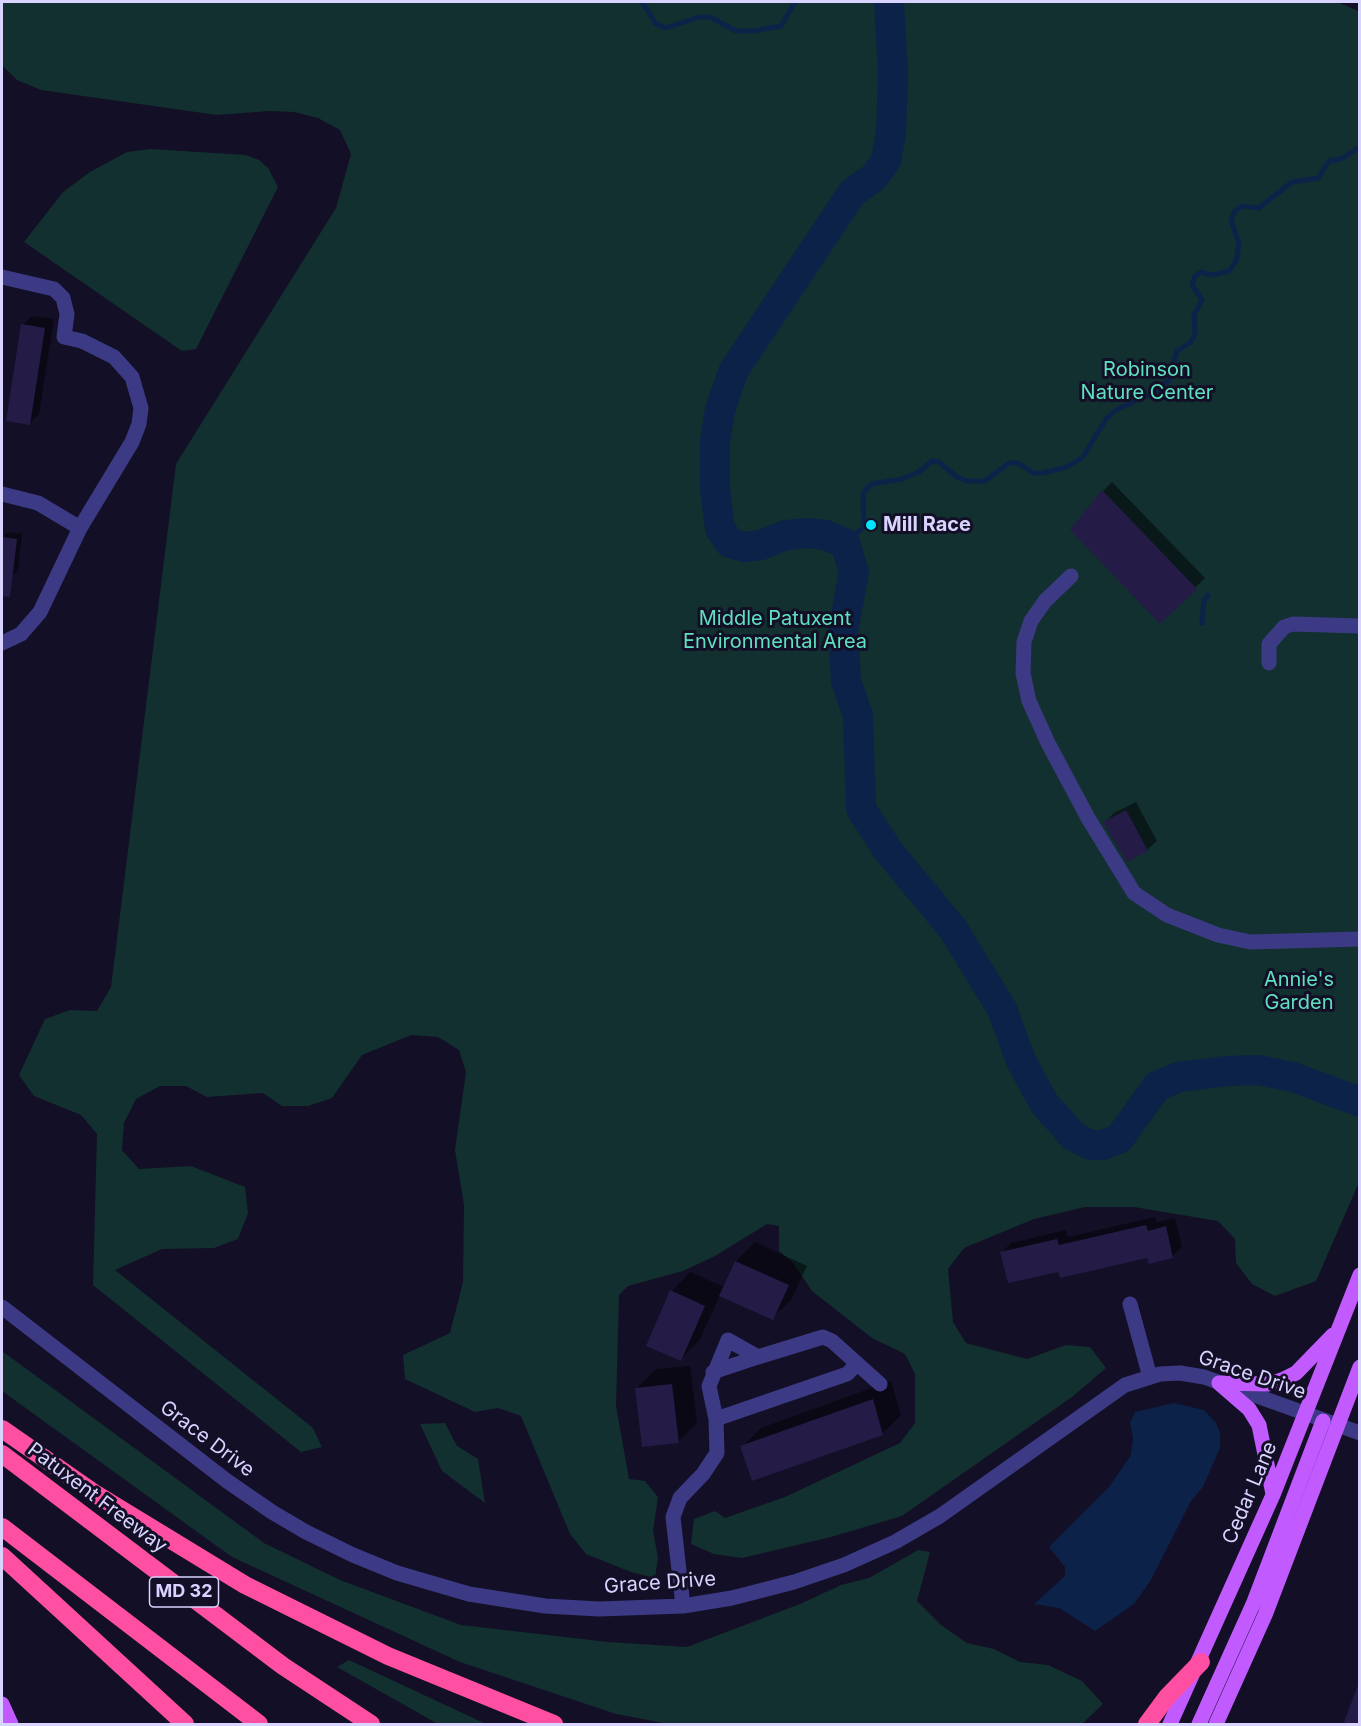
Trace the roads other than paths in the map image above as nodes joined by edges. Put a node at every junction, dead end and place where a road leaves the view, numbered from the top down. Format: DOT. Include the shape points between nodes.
graph roads {
  1 [pos="2,277"];
  2 [pos="2,494"];
  3 [pos="80,528"];
  4 [pos="1071,576"];
  5 [pos="1359,626"];
  6 [pos="2,643"];
  7 [pos="1269,663"];
  8 [pos="1359,939"];
  9 [pos="1359,1275"];
  10 [pos="1130,1304"];
  11 [pos="2,1307"];
  12 [pos="1338,1330"];
  13 [pos="758,1357"];
  14 [pos="857,1364"];
  15 [pos="1359,1367"];
  16 [pos="713,1372"];
  17 [pos="1150,1377"];
  18 [pos="1219,1383"];
  19 [pos="880,1384"];
  20 [pos="1304,1415"];
  21 [pos="716,1419"];
  22 [pos="1323,1421"];
  23 [pos="1339,1427"];
  24 [pos="2,1429"];
  25 [pos="1359,1434"];
  26 [pos="2,1454"];
  27 [pos="1273,1495"];
  28 [pos="2,1527"];
  29 [pos="2,1556"];
  30 [pos="683,1606"];
  31 [pos="1201,1662"];
  32 [pos="2,1704"];
  33 [pos="11,1725"];
  34 [pos="185,1725"];
  35 [pos="259,1725"];
  36 [pos="371,1725"];
  37 [pos="554,1725"];
  38 [pos="1147,1725"];
  39 [pos="1170,1725"];
  40 [pos="1199,1725"];
  41 [pos="1216,1725"];
  1 -- 3 [label="street" via="54,289 63,298 67,314 64,337 114,357 132,377 138,392 141,408 136,433"];
  2 -- 3 [label="street" via="38,503"];
  3 -- 6 [label="street" via="40,612 21,634"];
  4 -- 8 [label="street" via="1031,621 1024,642 1023,673 1029,701 1048,743 1134,892 1167,915 1229,938 1273,943"];
  5 -- 7 [label="street" via="1284,627 1269,645"];
  9 -- 12 [label="main road, Cedar Lane"];
  10 -- 17 [label="street"];
  11 -- 30 [label="street, Grace Drive" via="227,1481 272,1512 353,1556 419,1580 503,1601 599,1609"];
  12 -- 18 [label="main road" via="1303,1366 1284,1379 1269,1384"];
  12 -- 20 [label="main road, Cedar Lane"];
  13 -- 14 [label="street" via="823,1337"];
  13 -- 16 [label="street"];
  13 -- 16 [label="street" via="728,1340"];
  14 -- 19 [label="street"];
  14 -- 21 [label="street" via="847,1374"];
  15 -- 23 [label="main road"];
  16 -- 21 [label="street" via="708,1386"];
  17 -- 18 [label="street, Grace Drive" via="1180,1373"];
  17 -- 30 [label="street, Grace Drive" via="1125,1385 940,1516 895,1542 794,1582"];
  18 -- 20 [label="street, Grace Drive"];
  18 -- 27 [label="main road" via="1249,1409 1259,1425"];
  20 -- 22 [label="street, Grace Drive"];
  20 -- 27 [label="main road, Cedar Lane"];
  21 -- 30 [label="street" via="717,1454 680,1498 673,1517"];
  22 -- 23 [label="street, Grace Drive"];
  22 -- 40 [label="main road" via="1254,1602"];
  23 -- 25 [label="street, Grace Drive"];
  23 -- 41 [label="main road" via="1265,1615"];
  24 -- 37 [label="highway" via="94,1493 245,1585 388,1656"];
  26 -- 36 [label="highway, Patuxent Freeway / MD 32" via="283,1666"];
  27 -- 31 [label="main road, Cedar Lane"];
  28 -- 35 [label="highway, MD 32"];
  29 -- 34 [label="highway"];
  31 -- 38 [label="highway" via="1167,1697"];
  31 -- 39 [label="main road, Cedar Lane"];
  32 -- 33 [label="main road"];
}
